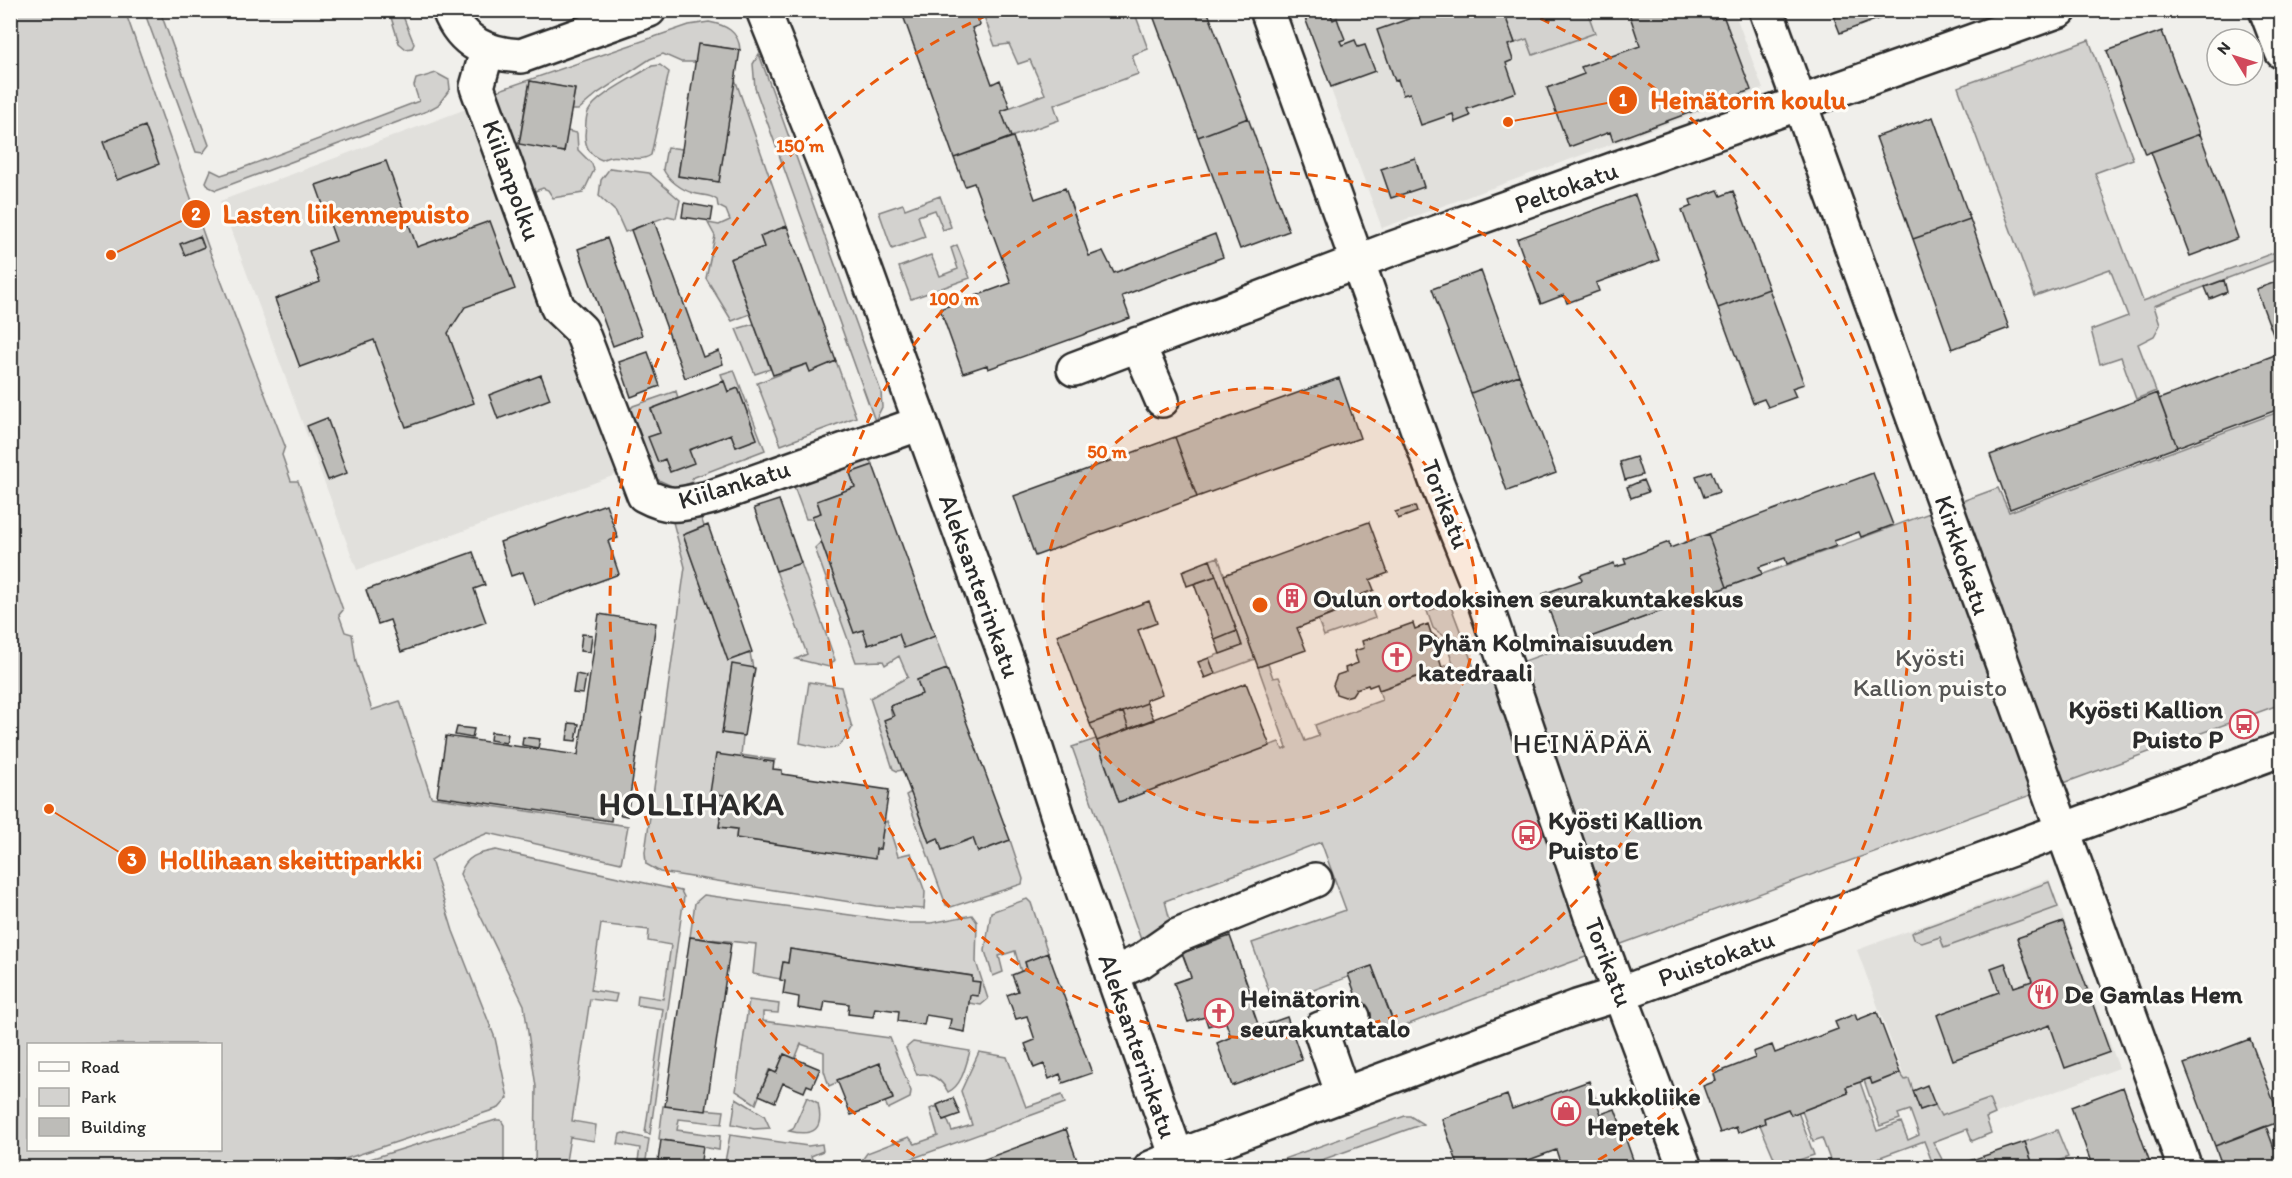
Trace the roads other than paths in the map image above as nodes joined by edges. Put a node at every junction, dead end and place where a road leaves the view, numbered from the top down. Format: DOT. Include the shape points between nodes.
graph roads {
  1 [pos="449,10"];
  2 [pos="649,10"];
  3 [pos="763,10"];
  4 [pos="1267,10"];
  5 [pos="1766,10"];
  6 [pos="2060,10"];
  7 [pos="2266,10"];
  8 [pos="487,51"];
  9 [pos="2282,52"];
  10 [pos="1800,104"];
  11 [pos="1357,262"];
  12 [pos="558,308"];
  13 [pos="1138,344"];
  14 [pos="1074,369"];
  15 [pos="1162,400"];
  16 [pos="921,423"];
  17 [pos="2282,749"];
  18 [pos="2062,831"];
  19 [pos="1315,880"];
  20 [pos="1112,974"];
  21 [pos="1622,993"];
  22 [pos="1353,1017"];
  23 [pos="1343,1095"];
  24 [pos="1170,1164"];
  25 [pos="1686,1167"];
  26 [pos="2185,1167"];
  1 -- 8 [label="street" via="468,41"];
  2 -- 8 [label="street" via="521,56"];
  3 -- 16 [label="street, Aleksanterinkatu" via="846,216"];
  4 -- 11 [label="street, Torikatu"];
  5 -- 10 [label="street, Kirkkokatu"];
  6 -- 10 [label="street, Peltokatu"];
  7 -- 9 [label="street"];
  8 -- 12 [label="street, Kiilanpolku" via="477,87"];
  10 -- 11 [label="street, Peltokatu"];
  10 -- 18 [label="street, Kirkkokatu"];
  11 -- 13 [label="street, Peltokatu"];
  11 -- 21 [label="street, Torikatu" via="1485,603 1595,928"];
  12 -- 16 [label="street, Kiilankatu" via="581,330 644,495 662,505 712,497"];
  13 -- 14 [label="street, Peltokatu"];
  13 -- 15 [label="street"];
  16 -- 20 [label="street, Aleksanterinkatu" via="1008,663"];
  17 -- 18 [label="street, Puistokatu"];
  18 -- 21 [label="street, Puistokatu"];
  18 -- 26 [label="street, Kirkkokatu"];
  19 -- 20 [label="street" via="1177,936 1141,961"];
  20 -- 24 [label="street, Aleksanterinkatu"];
  21 -- 23 [label="street, Puistokatu"];
  21 -- 25 [label="street, Torikatu"];
  22 -- 23 [label="street" via="1320,1029"];
  23 -- 24 [label="street, Puistokatu"];
}
